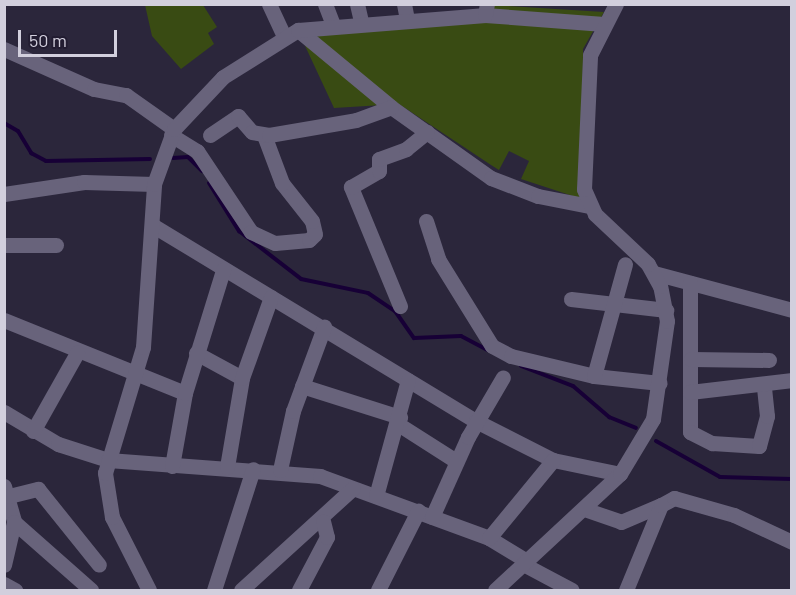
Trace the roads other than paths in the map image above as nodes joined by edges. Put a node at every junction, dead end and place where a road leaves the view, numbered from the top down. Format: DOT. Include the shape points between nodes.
graph roads {
  1 [pos="269,4"];
  2 [pos="324,4"];
  3 [pos="357,4"];
  4 [pos="404,4"];
  5 [pos="616,4"];
  6 [pos="486,10"];
  7 [pos="406,20"];
  8 [pos="361,22"];
  9 [pos="604,24"];
  10 [pos="333,26"];
  11 [pos="291,33"];
  12 [pos="4,49"];
  13 [pos="390,107"];
  14 [pos="173,132"];
  15 [pos="427,132"];
  16 [pos="210,135"];
  17 [pos="264,135"];
  18 [pos="154,184"];
  19 [pos="4,194"];
  20 [pos="590,206"];
  21 [pos="426,221"];
  22 [pos="152,225"];
  23 [pos="56,245"];
  24 [pos="4,246"];
  25 [pos="625,264"];
  26 [pos="223,270"];
  27 [pos="654,273"];
  28 [pos="690,282"];
  29 [pos="271,297"];
  30 [pos="571,299"];
  31 [pos="400,306"];
  32 [pos="612,307"];
  33 [pos="666,310"];
  34 [pos="792,310"];
  35 [pos="4,320"];
  36 [pos="324,327"];
  37 [pos="77,353"];
  38 [pos="196,353"];
  39 [pos="691,359"];
  40 [pos="769,360"];
  41 [pos="138,376"];
  42 [pos="594,376"];
  43 [pos="503,377"];
  44 [pos="242,378"];
  45 [pos="408,380"];
  46 [pos="792,380"];
  47 [pos="660,383"];
  48 [pos="302,386"];
  49 [pos="764,386"];
  50 [pos="690,392"];
  51 [pos="184,393"];
  52 [pos="4,412"];
  53 [pos="399,420"];
  54 [pos="476,421"];
  55 [pos="33,431"];
  56 [pos="108,460"];
  57 [pos="553,460"];
  58 [pos="456,461"];
  59 [pos="172,466"];
  60 [pos="227,467"];
  61 [pos="253,469"];
  62 [pos="280,470"];
  63 [pos="620,474"];
  64 [pos="353,488"];
  65 [pos="7,491"];
  66 [pos="376,496"];
  67 [pos="661,505"];
  68 [pos="584,509"];
  69 [pos="425,514"];
  70 [pos="14,522"];
  71 [pos="323,522"];
  72 [pos="489,538"];
  73 [pos="792,542"];
  74 [pos="525,562"];
  75 [pos="4,565"];
  76 [pos="99,565"];
  77 [pos="4,585"];
  78 [pos="15,591"];
  79 [pos="91,591"];
  80 [pos="148,591"];
  81 [pos="214,591"];
  82 [pos="241,591"];
  83 [pos="299,591"];
  84 [pos="378,591"];
  85 [pos="495,591"];
  86 [pos="572,591"];
  87 [pos="626,591"];
  1 -- 11 [label="street"];
  2 -- 10 [label="street"];
  3 -- 8 [label="street"];
  4 -- 7 [label="street"];
  5 -- 9 [label="street"];
  6 -- 7 [label="street"];
  6 -- 9 [label="street"];
  7 -- 8 [label="street"];
  8 -- 10 [label="street"];
  9 -- 20 [label="street" via="590,55 584,189"];
  10 -- 11 [label="street"];
  11 -- 13 [label="street"];
  11 -- 14 [label="street" via="223,77"];
  12 -- 14 [label="street" via="94,89 126,95"];
  13 -- 15 [label="street"];
  13 -- 17 [label="street" via="322,127"];
  14 -- 17 [label="street" via="197,151 251,232 275,243 309,240 315,234 312,221 276,174"];
  14 -- 18 [label="street"];
  15 -- 20 [label="street" via="513,188"];
  15 -- 31 [label="street" via="406,149 379,159 379,171 351,187"];
  16 -- 17 [label="street" via="240,116 252,132"];
  18 -- 19 [label="street" via="84,182"];
  18 -- 22 [label="street"];
  20 -- 27 [label="street"];
  21 -- 42 [label="street" via="438,259 492,346 511,356"];
  22 -- 26 [label="street"];
  22 -- 41 [label="street"];
  23 -- 24 [label="street"];
  25 -- 32 [label="street"];
  26 -- 29 [label="street"];
  26 -- 38 [label="street"];
  27 -- 28 [label="street"];
  27 -- 33 [label="street"];
  28 -- 34 [label="street"];
  28 -- 39 [label="street"];
  29 -- 36 [label="street"];
  29 -- 44 [label="street"];
  30 -- 32 [label="street"];
  32 -- 33 [label="street"];
  32 -- 42 [label="street"];
  33 -- 47 [label="street"];
  35 -- 37 [label="street"];
  36 -- 45 [label="street"];
  36 -- 48 [label="street"];
  37 -- 41 [label="street"];
  37 -- 55 [label="street"];
  38 -- 44 [label="street"];
  38 -- 51 [label="street"];
  39 -- 40 [label="street"];
  39 -- 50 [label="street"];
  41 -- 51 [label="street"];
  41 -- 56 [label="street"];
  42 -- 47 [label="street"];
  43 -- 54 [label="street"];
  44 -- 60 [label="street"];
  45 -- 53 [label="street"];
  45 -- 54 [label="street"];
  46 -- 49 [label="street"];
  47 -- 63 [label="street" via="653,419"];
  48 -- 53 [label="street"];
  48 -- 62 [label="street"];
  49 -- 50 [label="street"];
  49 -- 50 [label="street" via="767,416 759,446 693,437"];
  51 -- 59 [label="street"];
  52 -- 55 [label="street"];
  53 -- 58 [label="street"];
  53 -- 66 [label="street"];
  54 -- 57 [label="street"];
  54 -- 58 [label="street"];
  55 -- 56 [label="street"];
  56 -- 59 [label="street"];
  56 -- 80 [label="street" via="105,492 112,517"];
  57 -- 63 [label="street"];
  57 -- 72 [label="street"];
  58 -- 69 [label="street"];
  59 -- 60 [label="street"];
  60 -- 61 [label="street"];
  61 -- 62 [label="street"];
  61 -- 81 [label="street"];
  62 -- 64 [label="street"];
  63 -- 68 [label="street"];
  64 -- 66 [label="street"];
  64 -- 71 [label="street"];
  65 -- 70 [label="street"];
  65 -- 76 [label="street" via="38,489"];
  66 -- 69 [label="street"];
  67 -- 68 [label="street" via="621,522"];
  67 -- 73 [label="street" via="674,498 708,506"];
  67 -- 87 [label="street"];
  68 -- 74 [label="street"];
  69 -- 72 [label="street"];
  69 -- 84 [label="street"];
  70 -- 75 [label="street"];
  70 -- 79 [label="street"];
  71 -- 82 [label="street"];
  71 -- 83 [label="street" via="327,537"];
  72 -- 74 [label="street"];
  74 -- 85 [label="street"];
  74 -- 86 [label="street"];
  77 -- 78 [label="street"];
}
